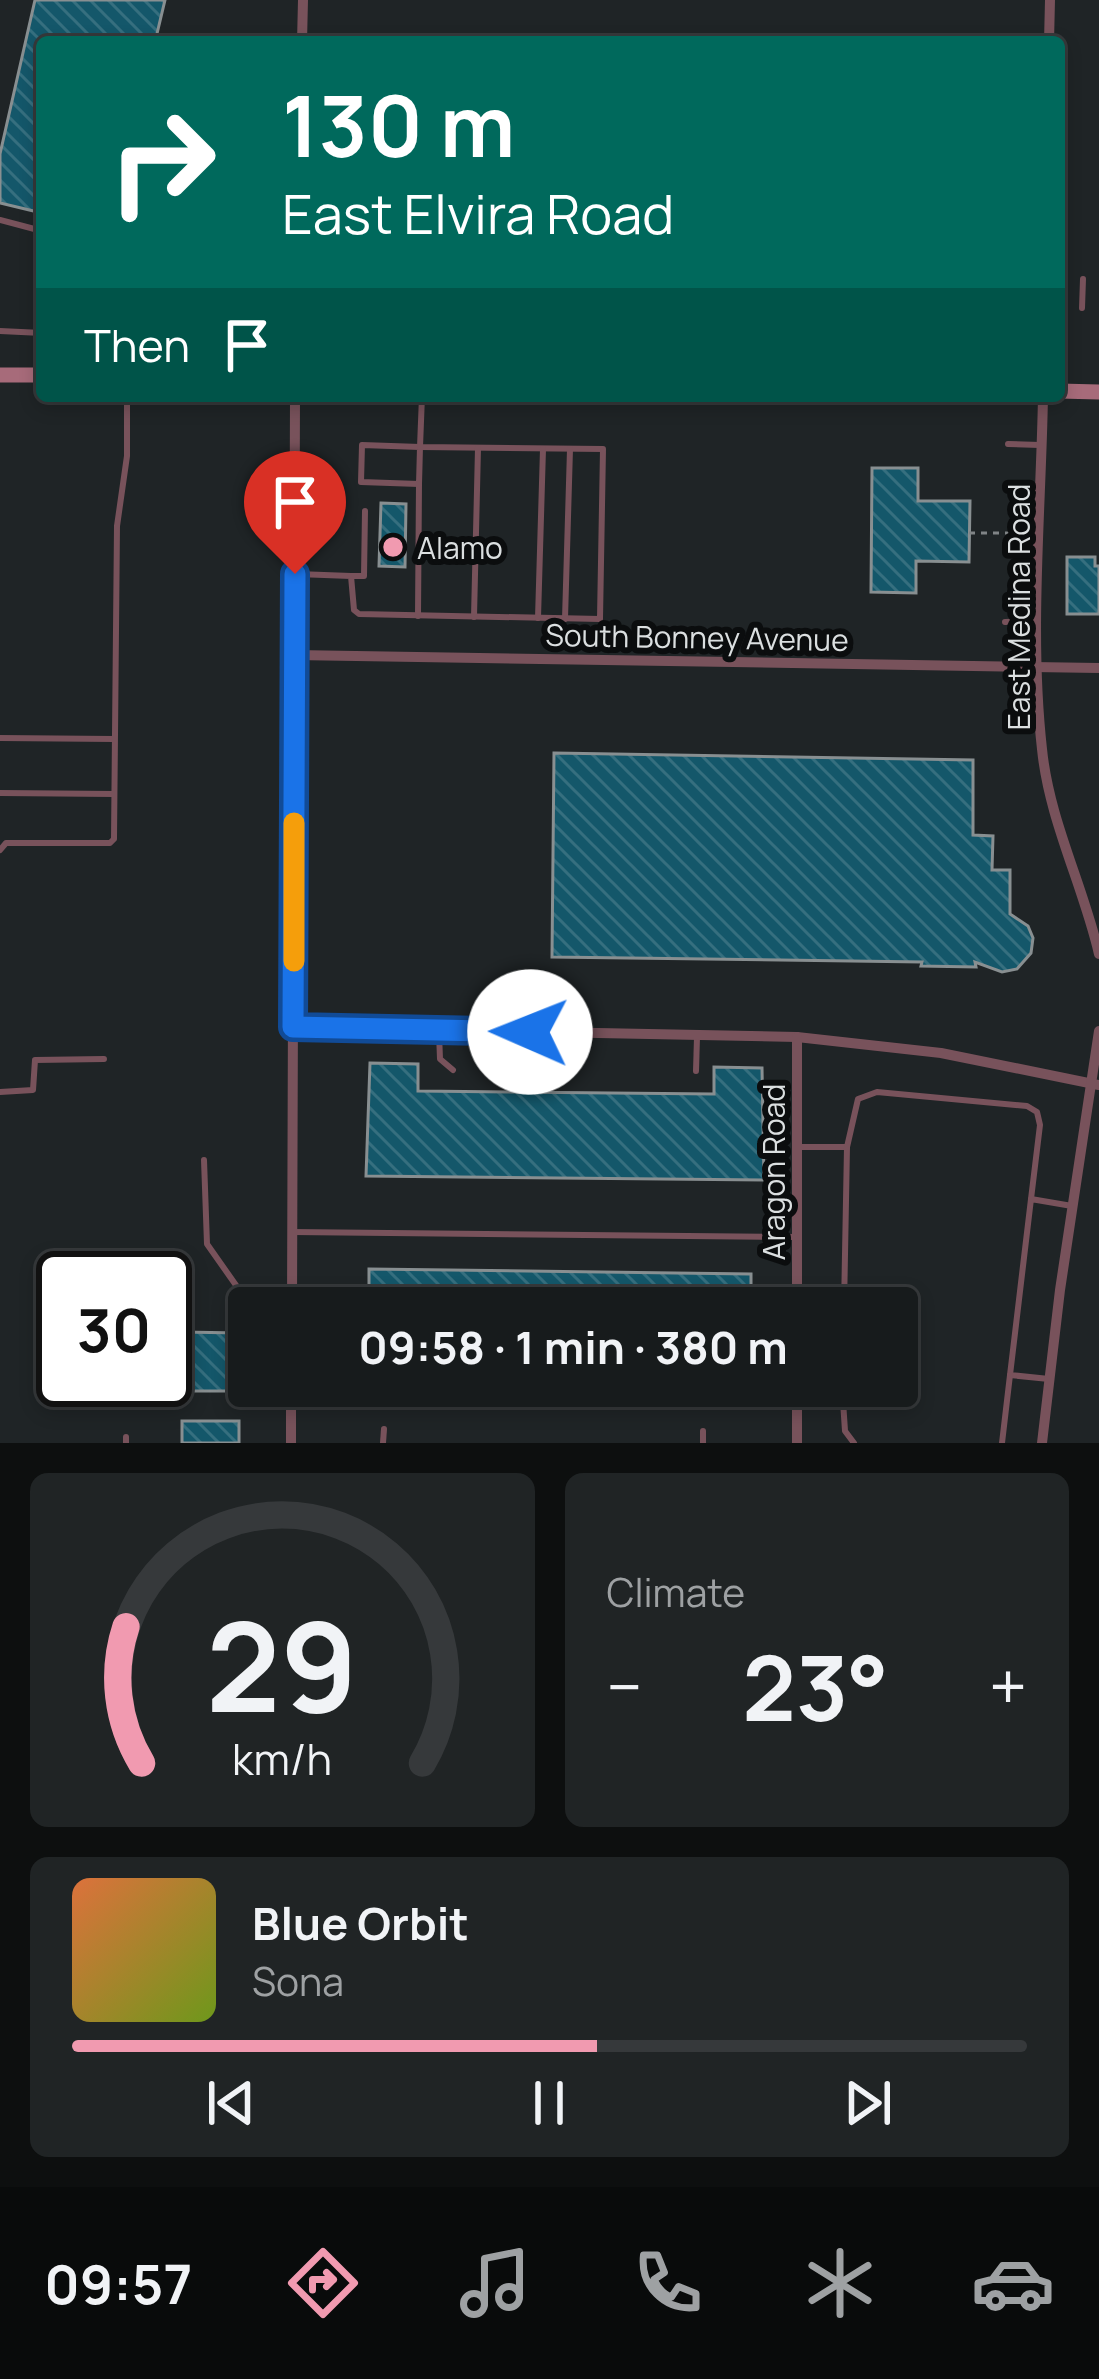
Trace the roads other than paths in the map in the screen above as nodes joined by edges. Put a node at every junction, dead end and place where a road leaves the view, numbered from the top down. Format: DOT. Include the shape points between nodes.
graph roads {
  1 [pos="303,0"];
  2 [pos="1050,0"];
  3 [pos="302,36"];
  4 [pos="1049,36"];
  5 [pos="0,220"];
  6 [pos="36,229"];
  7 [pos="1083,279"];
  8 [pos="1082,308"];
  9 [pos="0,331"];
  10 [pos="36,332"];
  11 [pos="0,375"];
  12 [pos="36,375"];
  13 [pos="1065,391"];
  14 [pos="1099,392"];
  15 [pos="127,402"];
  16 [pos="295,402"];
  17 [pos="422,402"];
  18 [pos="1043,402"];
  19 [pos="1008,444"];
  20 [pos="1042,445"];
  21 [pos="420,447"];
  22 [pos="478,448"];
  23 [pos="543,448"];
  24 [pos="570,449"];
  25 [pos="419,484"];
  26 [pos="365,511"];
  27 [pos="295,574"];
  28 [pos="351,576"];
  29 [pos="418,616"];
  30 [pos="474,617"];
  31 [pos="538,618"];
  32 [pos="565,619"];
  33 [pos="1039,621"];
  34 [pos="1005,622"];
  35 [pos="294,655"];
  36 [pos="1038,666"];
  37 [pos="1099,668"];
  38 [pos="0,738"];
  39 [pos="114,739"];
  40 [pos="0,793"];
  41 [pos="114,794"];
  42 [pos="0,850"];
  43 [pos="1099,954"];
  44 [pos="293,1027"];
  45 [pos="440,1030"];
  46 [pos="1099,1031"];
  47 [pos="697,1033"];
  48 [pos="797,1037"];
  49 [pos="104,1059"];
  50 [pos="453,1070"];
  51 [pos="697,1071"];
  52 [pos="1095,1084"];
  53 [pos="0,1092"];
  54 [pos="847,1147"];
  55 [pos="798,1148"];
  56 [pos="204,1160"];
  57 [pos="1031,1199"];
  58 [pos="1072,1206"];
  59 [pos="292,1232"];
  60 [pos="797,1237"];
  61 [pos="237,1287"];
  62 [pos="292,1287"];
  63 [pos="797,1287"];
  64 [pos="844,1287"];
  65 [pos="1010,1375"];
  66 [pos="1049,1379"];
  67 [pos="292,1407"];
  68 [pos="797,1407"];
  69 [pos="843,1407"];
  70 [pos="384,1429"];
  71 [pos="703,1431"];
  72 [pos="291,1443"];
  73 [pos="383,1443"];
  74 [pos="703,1443"];
  75 [pos="797,1443"];
  76 [pos="854,1443"];
  77 [pos="1002,1443"];
  78 [pos="1042,1443"];
  1 -- 3 [label="street"];
  2 -- 4 [label="street"];
  5 -- 6 [label="lane"];
  7 -- 8 [label="lane"];
  9 -- 10 [label="lane"];
  11 -- 12 [label="street"];
  13 -- 14 [label="street"];
  15 -- 39 [label="lane"];
  16 -- 27 [label="street"];
  17 -- 21 [label="lane"];
  18 -- 20 [label="street, East Medina Road"];
  19 -- 20 [label="lane"];
  20 -- 33 [label="street, East Medina Road"];
  21 -- 22 [label="lane"];
  21 -- 25 [label="lane"];
  21 -- 25 [label="lane" via="362,445 361,482"];
  22 -- 23 [label="lane"];
  22 -- 30 [label="lane"];
  23 -- 24 [label="lane"];
  23 -- 31 [label="lane"];
  24 -- 32 [label="lane"];
  24 -- 32 [label="lane" via="603,449 600,619"];
  25 -- 29 [label="lane"];
  26 -- 28 [label="lane" via="364,576"];
  27 -- 28 [label="lane"];
  27 -- 35 [label="street"];
  28 -- 29 [label="lane" via="359,614"];
  29 -- 30 [label="lane"];
  30 -- 31 [label="lane"];
  31 -- 32 [label="lane"];
  33 -- 34 [label="lane"];
  33 -- 36 [label="street, East Medina Road"];
  35 -- 36 [label="street, South Bonney Avenue"];
  35 -- 44 [label="street"];
  36 -- 37 [label="street, South Bonney Avenue"];
  36 -- 43 [label="street, East Medina Road" via="1054,812"];
  38 -- 39 [label="lane"];
  39 -- 41 [label="lane"];
  40 -- 41 [label="lane"];
  41 -- 42 [label="lane" via="110,844 6,843"];
  44 -- 45 [label="street"];
  44 -- 59 [label="street"];
  45 -- 47 [label="street"];
  45 -- 50 [label="lane" via="440,1059"];
  46 -- 52 [label="street"];
  47 -- 48 [label="street"];
  47 -- 51 [label="lane"];
  48 -- 52 [label="street" via="941,1053"];
  48 -- 55 [label="street, Aragon Road"];
  49 -- 53 [label="lane" via="35,1060 32,1090"];
  52 -- 58 [label="street"];
  54 -- 55 [label="lane"];
  54 -- 57 [label="lane" via="858,1099 877,1092 1027,1106 1040,1125"];
  54 -- 64 [label="lane"];
  55 -- 60 [label="street, Aragon Road"];
  56 -- 61 [label="lane" via="207,1244"];
  57 -- 58 [label="lane"];
  57 -- 65 [label="lane"];
  58 -- 66 [label="street"];
  59 -- 60 [label="lane"];
  59 -- 62 [label="street"];
  60 -- 63 [label="street, Aragon Road"];
  65 -- 66 [label="lane"];
  65 -- 77 [label="lane"];
  66 -- 78 [label="street"];
  67 -- 72 [label="street"];
  68 -- 75 [label="street"];
  69 -- 76 [label="lane"];
  70 -- 73 [label="lane"];
  71 -- 74 [label="lane"];
}
